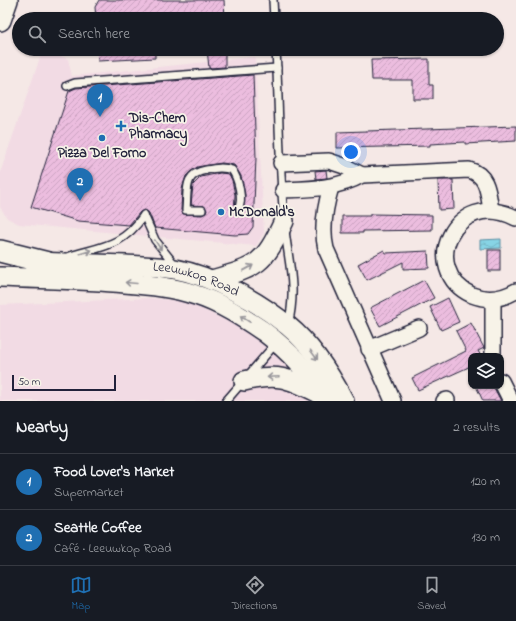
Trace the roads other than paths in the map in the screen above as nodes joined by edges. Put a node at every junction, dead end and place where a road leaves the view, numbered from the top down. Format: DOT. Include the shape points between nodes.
graph roads {
  1 [pos="7,0"];
  2 [pos="273,0"];
  3 [pos="274,12"];
  4 [pos="0,20"];
  5 [pos="276,56"];
  6 [pos="277,68"];
  7 [pos="67,86"];
  8 [pos="281,163"];
  9 [pos="362,175"];
  10 [pos="331,187"];
  11 [pos="283,190"];
  12 [pos="238,209"];
  13 [pos="202,210"];
  14 [pos="491,210"];
  15 [pos="516,218"];
  16 [pos="284,221"];
  17 [pos="0,251"];
  18 [pos="0,262"];
  19 [pos="48,263"];
  20 [pos="180,270"];
  21 [pos="0,277"];
  22 [pos="212,280"];
  23 [pos="516,291"];
  24 [pos="493,299"];
  25 [pos="419,328"];
  26 [pos="282,334"];
  27 [pos="370,349"];
  28 [pos="493,353"];
  29 [pos="244,381"];
  30 [pos="504,386"];
  31 [pos="323,398"];
  32 [pos="226,401"];
  33 [pos="344,401"];
  34 [pos="393,401"];
  35 [pos="511,401"];
  1 -- 4 [label="main road"];
  2 -- 3 [label="lane"];
  5 -- 6 [label="lane"];
  6 -- 7 [label="lane" via="74,83"];
  6 -- 8 [label="lane"];
  8 -- 9 [label="street" via="329,161"];
  8 -- 11 [label="lane"];
  9 -- 10 [label="street"];
  9 -- 14 [label="street" via="469,170 476,172 485,182"];
  10 -- 11 [label="street"];
  10 -- 27 [label="street" via="323,230 326,249"];
  11 -- 16 [label="lane"];
  12 -- 13 [label="lane" via="240,204 236,175 232,170 216,168 195,172 190,178 186,210"];
  14 -- 15 [label="street" via="504,212"];
  14 -- 24 [label="street" via="477,212 464,218 448,241 446,256 448,270 455,282 466,292 479,298"];
  22 -- 16 [label="street, one-way" via="241,272 267,255"];
  16 -- 26 [label="lane" via="293,297"];
  17 -- 19 [label="main road"];
  18 -- 19 [label="street, Leeuwkop Road"];
  19 -- 20 [label="street, Leeuwkop Road" via="151,266"];
  19 -- 20 [label="lane, one-way" via="116,243 134,229 144,215 155,240"];
  20 -- 22 [label="street, Leeuwkop Road"];
  26 -- 21 [label="street, Leeuwkop Road, one-way" via="196,295 169,288 90,280"];
  22 -- 26 [label="street, Leeuwkop Road" via="263,309"];
  23 -- 24 [label="street" via="505,297"];
  24 -- 28 [label="street"];
  25 -- 27 [label="street"];
  26 -- 29 [label="lane"];
  26 -- 31 [label="street, Leeuwkop Road"];
  26 -- 33 [label="street, Leeuwkop Road, one-way" via="309,348"];
  27 -- 34 [label="street"];
  31 -- 29 [label="street, one-way" via="295,381 280,376"];
  29 -- 32 [label="lane"];
  30 -- 35 [label="street"];
}
